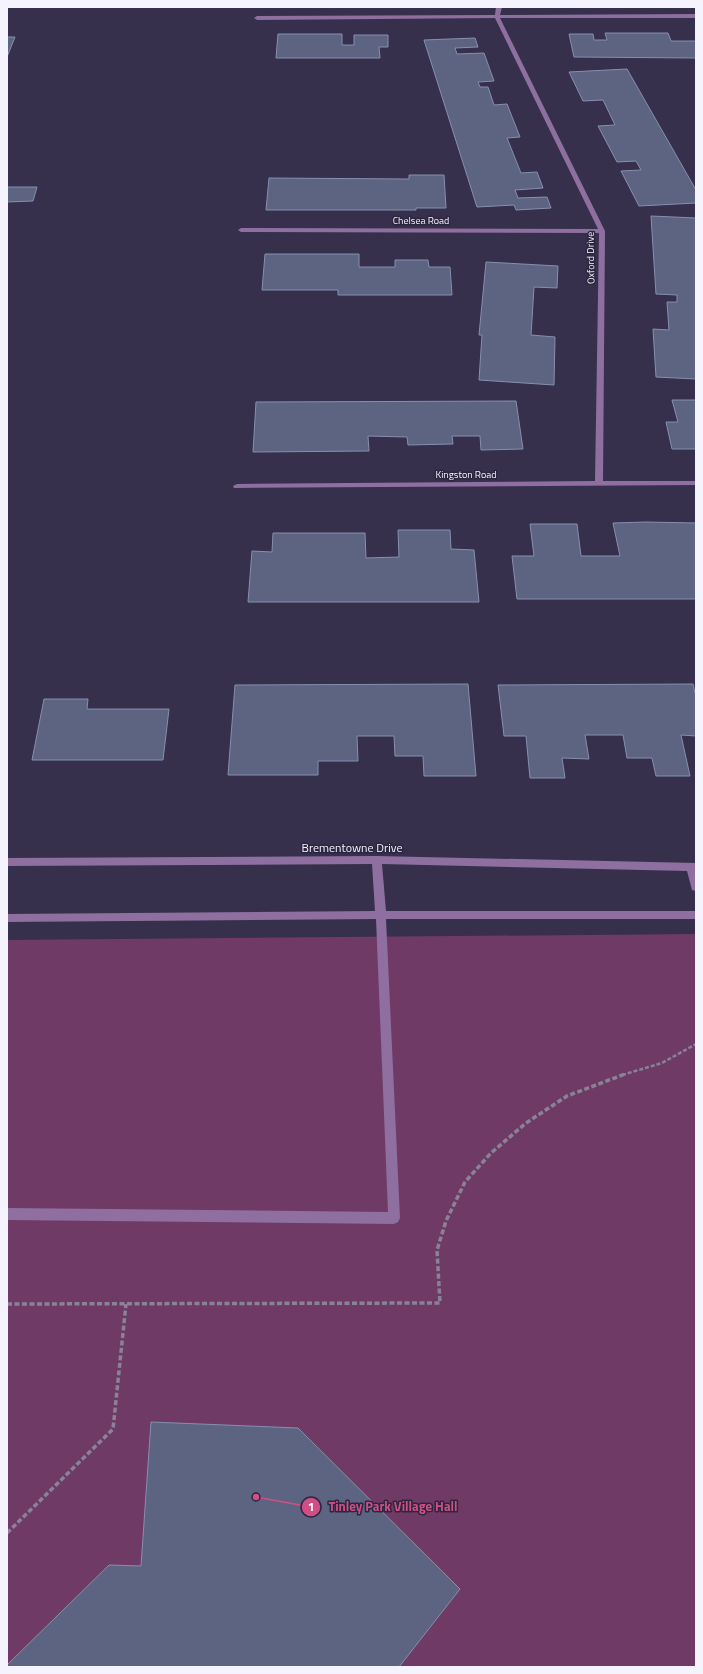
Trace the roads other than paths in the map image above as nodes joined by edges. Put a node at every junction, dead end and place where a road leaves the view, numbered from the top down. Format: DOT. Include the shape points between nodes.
graph roads {
  1 [pos="499,7"];
  2 [pos="696,16"];
  3 [pos="257,18"];
  4 [pos="498,18"];
  5 [pos="241,230"];
  6 [pos="602,231"];
  7 [pos="696,483"];
  8 [pos="599,484"];
  9 [pos="237,486"];
  10 [pos="377,860"];
  11 [pos="7,862"];
  12 [pos="694,867"];
  13 [pos="696,887"];
  14 [pos="381,915"];
  15 [pos="696,915"];
  16 [pos="7,918"];
  17 [pos="7,1214"];
  1 -- 4 [label="street"];
  2 -- 4 [label="street"];
  3 -- 4 [label="street"];
  4 -- 6 [label="street, Oxford Drive"];
  5 -- 6 [label="street, Chelsea Road"];
  6 -- 8 [label="street, Oxford Drive"];
  7 -- 8 [label="street, Kingston Road"];
  8 -- 9 [label="street, Kingston Road"];
  10 -- 11 [label="street, Brementowne Drive"];
  10 -- 12 [label="street, Brementowne Drive"];
  10 -- 14 [label="street"];
  12 -- 13 [label="street"];
  14 -- 15 [label="street"];
  14 -- 16 [label="street"];
  14 -- 17 [label="street" via="394,1218"];
}
